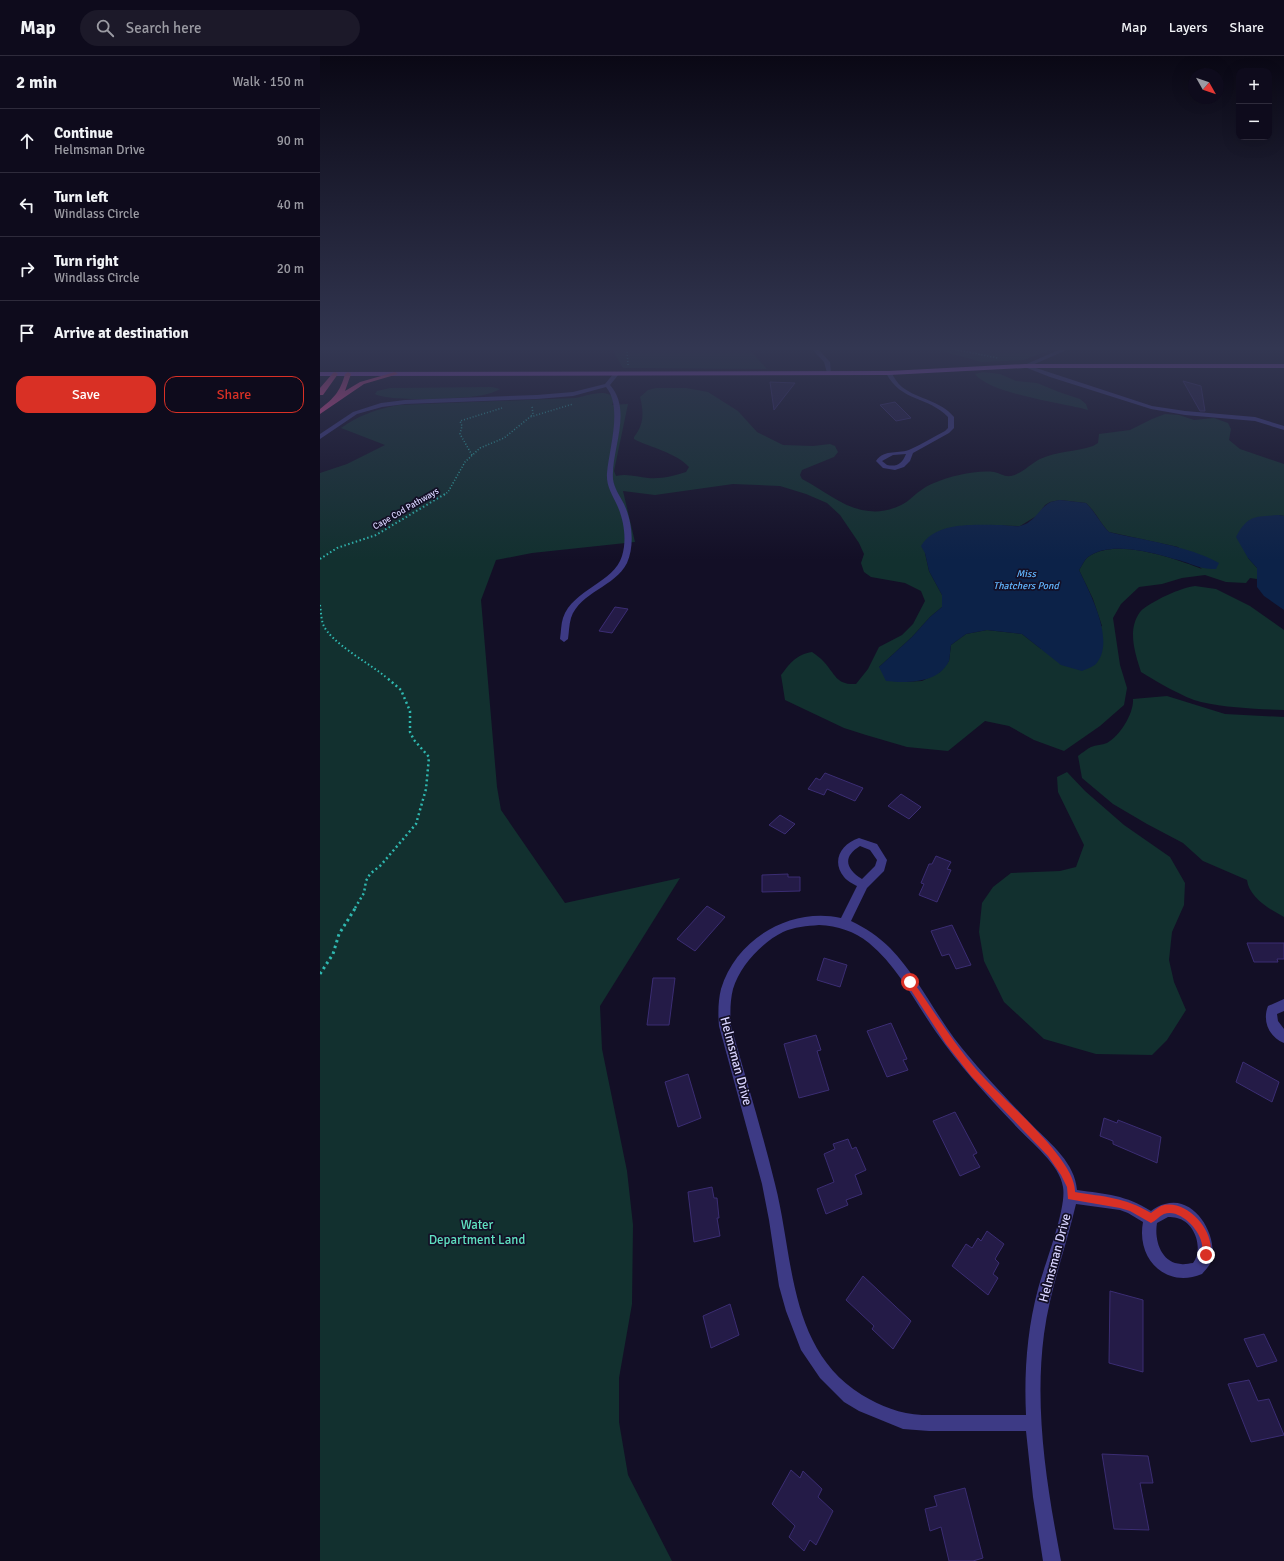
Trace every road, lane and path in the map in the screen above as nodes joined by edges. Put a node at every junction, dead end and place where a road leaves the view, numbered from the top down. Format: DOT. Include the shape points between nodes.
graph roads {
  1 [pos="346,419"];
  2 [pos="463,419"];
  3 [pos="527,419"];
  4 [pos="617,419"];
  5 [pos="951,419"];
  6 [pos="1257,419"];
  7 [pos="1284,428"];
  8 [pos="320,437"];
  9 [pos="910,452"];
  10 [pos="472,455"];
  11 [pos="320,559"];
  12 [pos="320,605"];
  13 [pos="564,640"];
  14 [pos="863,885"];
  15 [pos="844,923"];
  16 [pos="320,974"];
  17 [pos="1284,1005"];
  18 [pos="1284,1037"];
  19 [pos="1071,1196"];
  20 [pos="1151,1219"];
  21 [pos="1034,1423"];
  22 [pos="1052,1561"];
  1 -- 8 [label="street"];
  2 -- 10 [label="path" via="460,421 461,439"];
  3 -- 10 [label="path, Cape Cod Pathways" via="504,438 480,448"];
  4 -- 13 [label="street" via="610,486 623,515 628,542 627,552 622,565 611,577 591,590 572,609 567,618"];
  5 -- 9 [label="street" via="951,428 947,432"];
  6 -- 7 [label="street"];
  10 -- 11 [label="path, Cape Cod Pathways" via="444,495 376,535 337,548"];
  12 -- 16 [label="path" via="323,624 329,633 401,690 410,711 410,732 429,757 426,790 416,824 382,865 370,874 364,893 339,934 333,954"];
  14 -- 15 [label="street"];
  15 -- 19 [label="street, Helmsman Drive" via="881,945 898,964 974,1073 1051,1153 1071,1187"];
  15 -- 21 [label="street, Helmsman Drive" via="809,921 773,933 760,941 739,963 725,993 725,1026 760,1150 779,1234 786,1284 800,1328 815,1358 829,1378 852,1400 868,1408 905,1422"];
  17 -- 18 [label="street" via="1273,1010 1270,1017 1274,1028"];
  19 -- 20 [label="street" via="1132,1207"];
  19 -- 21 [label="street, Helmsman Drive" via="1042,1302 1035,1344"];
  20 -- 20 [label="street" via="1148,1229 1149,1243 1164,1264 1180,1272 1192,1271 1200,1266 1205,1259 1207,1245 1203,1233 1194,1221 1185,1214 1170,1209 1162,1210"];
  21 -- 22 [label="street, Helmsman Drive" via="1037,1465"];
}
